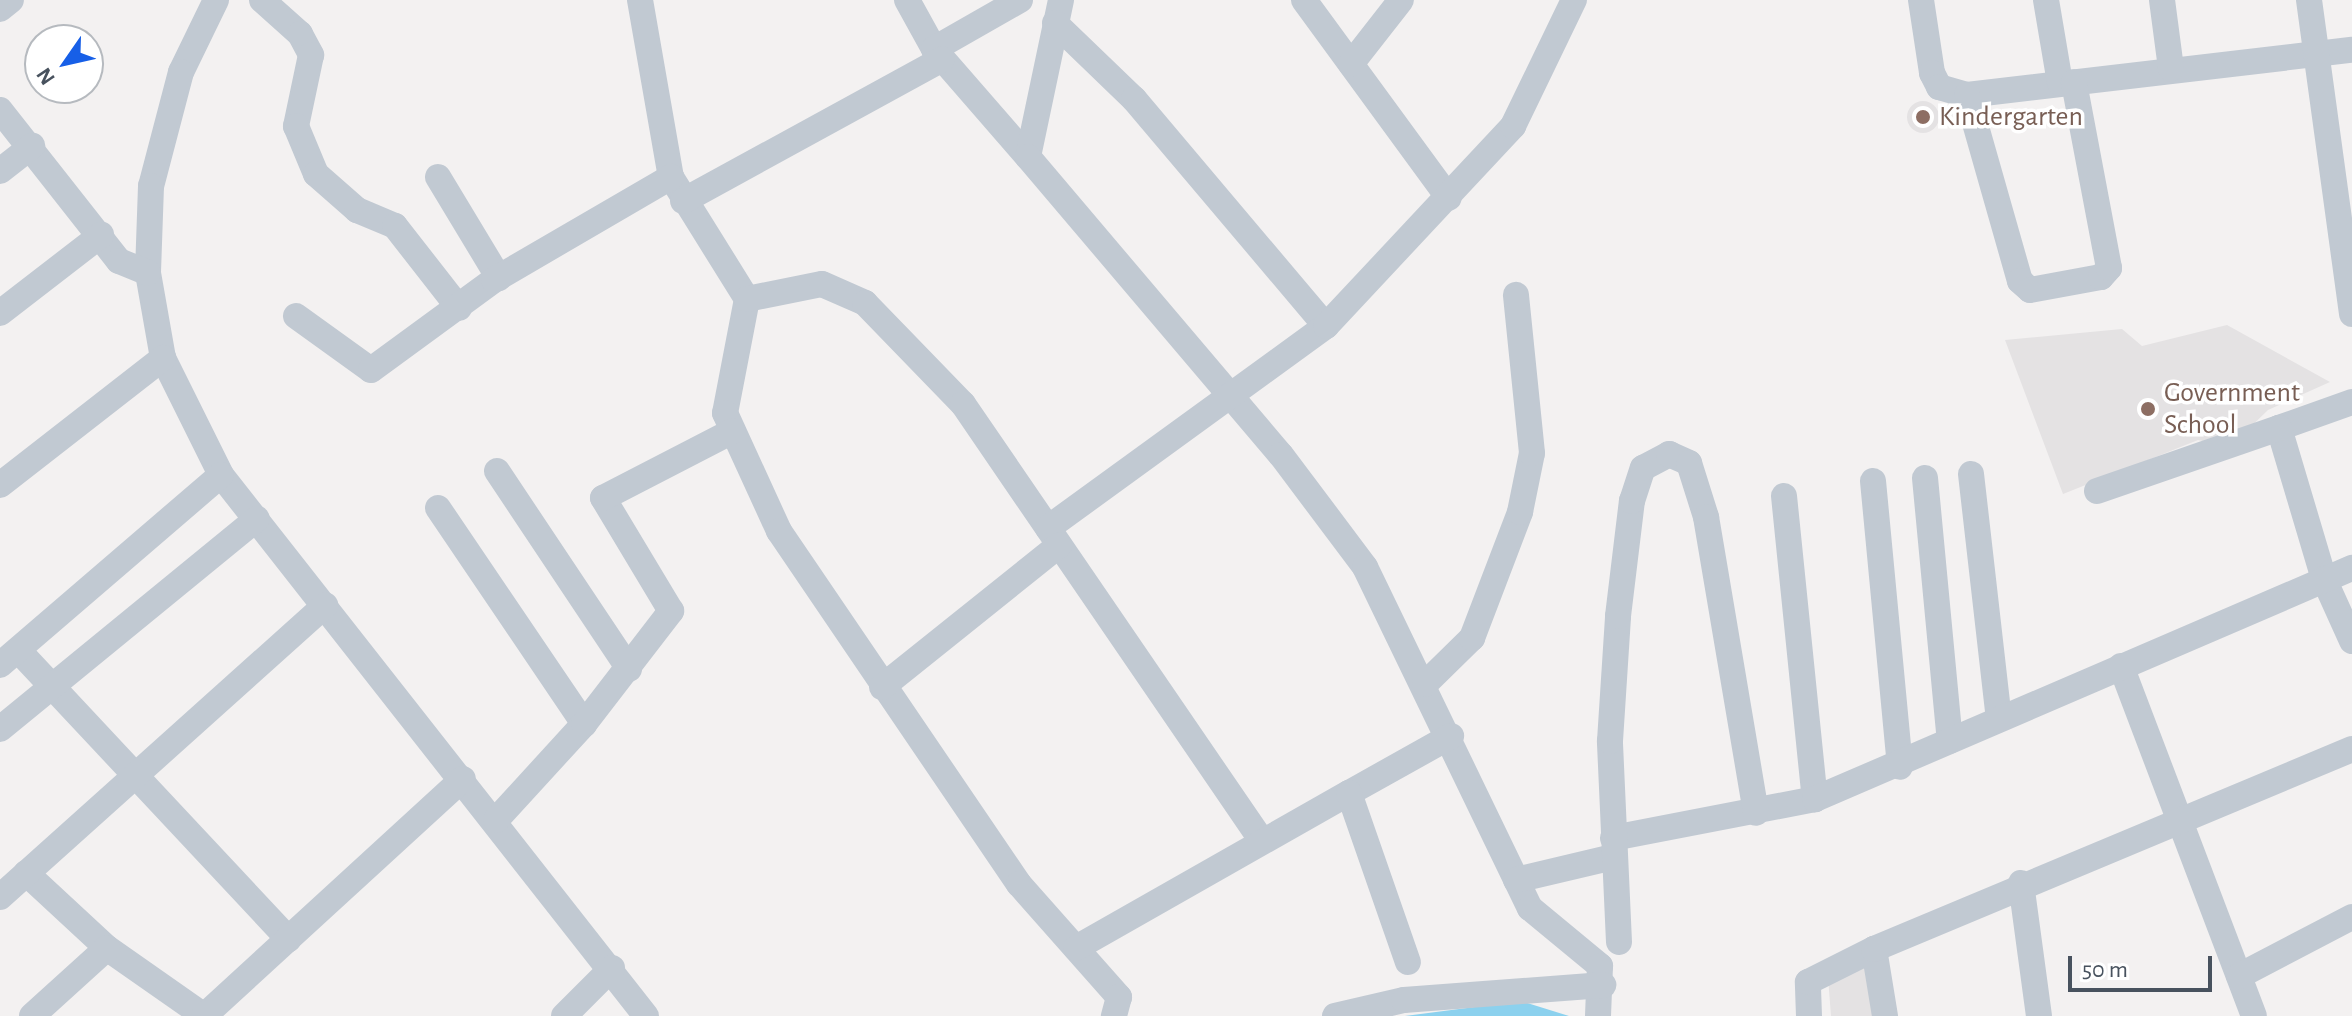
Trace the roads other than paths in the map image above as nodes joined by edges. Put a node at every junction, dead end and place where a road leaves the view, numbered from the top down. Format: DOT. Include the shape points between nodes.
graph roads {
  1 [pos="11,0"];
  2 [pos="216,0"];
  3 [pos="262,0"];
  4 [pos="640,0"];
  5 [pos="907,0"];
  6 [pos="1020,0"];
  7 [pos="1304,0"];
  8 [pos="1401,0"];
  9 [pos="1574,0"];
  10 [pos="1921,0"];
  11 [pos="2046,0"];
  12 [pos="2162,0"];
  13 [pos="2309,0"];
  14 [pos="0,9"];
  15 [pos="1058,12"];
  16 [pos="2352,50"];
  17 [pos="938,54"];
  18 [pos="2317,54"];
  19 [pos="1351,64"];
  20 [pos="2171,68"];
  21 [pos="2067,83"];
  22 [pos="1967,95"];
  23 [pos="0,110"];
  24 [pos="32,146"];
  25 [pos="1028,157"];
  26 [pos="0,171"];
  27 [pos="438,177"];
  28 [pos="671,177"];
  29 [pos="1449,198"];
  30 [pos="683,201"];
  31 [pos="101,235"];
  32 [pos="148,273"];
  33 [pos="499,278"];
  34 [pos="1516,295"];
  35 [pos="747,299"];
  36 [pos="459,308"];
  37 [pos="0,313"];
  38 [pos="2352,314"];
  39 [pos="296,316"];
  40 [pos="1326,326"];
  41 [pos="163,358"];
  42 [pos="1228,391"];
  43 [pos="2352,402"];
  44 [pos="2279,428"];
  45 [pos="733,431"];
  46 [pos="497,471"];
  47 [pos="1971,474"];
  48 [pos="221,475"];
  49 [pos="1925,478"];
  50 [pos="1873,481"];
  51 [pos="0,485"];
  52 [pos="2097,491"];
  53 [pos="1784,496"];
  54 [pos="438,508"];
  55 [pos="257,519"];
  56 [pos="1053,537"];
  57 [pos="2352,568"];
  58 [pos="2324,579"];
  59 [pos="325,605"];
  60 [pos="2352,641"];
  61 [pos="9,657"];
  62 [pos="2121,666"];
  63 [pos="629,669"];
  64 [pos="1425,684"];
  65 [pos="50,685"];
  66 [pos="882,687"];
  67 [pos="1999,718"];
  68 [pos="584,724"];
  69 [pos="0,729"];
  70 [pos="1451,736"];
  71 [pos="1950,741"];
  72 [pos="2352,749"];
  73 [pos="1900,767"];
  74 [pos="133,775"];
  75 [pos="463,779"];
  76 [pos="1349,793"];
  77 [pos="1815,799"];
  78 [pos="1756,813"];
  79 [pos="496,820"];
  80 [pos="2174,821"];
  81 [pos="1262,841"];
  82 [pos="1613,848"];
  83 [pos="26,873"];
  84 [pos="1516,880"];
  85 [pos="2021,883"];
  86 [pos="0,897"];
  87 [pos="2352,917"];
  88 [pos="288,939"];
  89 [pos="1619,942"];
  90 [pos="107,948"];
  91 [pos="1076,948"];
  92 [pos="1874,949"];
  93 [pos="1408,962"];
  94 [pos="612,968"];
  95 [pos="2239,976"];
  96 [pos="1603,985"];
  97 [pos="32,1016"];
  98 [pos="564,1016"];
  99 [pos="646,1016"];
  100 [pos="1114,1016"];
  101 [pos="1335,1016"];
  102 [pos="1598,1016"];
  103 [pos="1809,1016"];
  104 [pos="1885,1016"];
  105 [pos="2039,1016"];
  106 [pos="2254,1016"];
  1 -- 14 [label="street"];
  2 -- 32 [label="street" via="181,72 151,186"];
  3 -- 36 [label="street" via="300,34 311,55 296,126 316,174 357,210 395,226"];
  4 -- 28 [label="street"];
  5 -- 17 [label="street"];
  6 -- 17 [label="street"];
  7 -- 19 [label="street"];
  8 -- 19 [label="street"];
  9 -- 29 [label="street" via="1513,126"];
  10 -- 22 [label="street" via="1932,73 1939,87"];
  11 -- 21 [label="street"];
  12 -- 20 [label="street"];
  13 -- 18 [label="street"];
  15 -- 25 [label="street"];
  15 -- 40 [label="street"];
  16 -- 18 [label="street"];
  17 -- 25 [label="street"];
  17 -- 30 [label="street"];
  18 -- 20 [label="street"];
  18 -- 38 [label="street"];
  19 -- 29 [label="street"];
  20 -- 21 [label="street"];
  21 -- 22 [label="street"];
  21 -- 22 [label="street" via="2109,268 2101,277 2030,290 2020,281"];
  23 -- 24 [label="street"];
  24 -- 26 [label="street"];
  24 -- 31 [label="street"];
  25 -- 42 [label="street"];
  27 -- 33 [label="street"];
  28 -- 30 [label="street"];
  28 -- 33 [label="street"];
  29 -- 40 [label="street"];
  30 -- 35 [label="street"];
  31 -- 32 [label="street" via="119,261"];
  31 -- 37 [label="street"];
  32 -- 41 [label="street"];
  33 -- 36 [label="street"];
  34 -- 64 [label="street" via="1532,453 1520,512 1472,638"];
  35 -- 45 [label="street" via="725,413"];
  35 -- 56 [label="street" via="822,284 865,303 963,404"];
  36 -- 39 [label="street" via="368,371"];
  40 -- 42 [label="street"];
  41 -- 48 [label="street"];
  41 -- 51 [label="street"];
  42 -- 56 [label="street"];
  42 -- 64 [label="street" via="1365,567"];
  43 -- 44 [label="street"];
  44 -- 52 [label="street"];
  44 -- 58 [label="street"];
  45 -- 63 [label="street" via="603,498 671,608"];
  45 -- 66 [label="street" via="779,531"];
  46 -- 63 [label="street"];
  47 -- 67 [label="street"];
  48 -- 55 [label="street"];
  48 -- 61 [label="street"];
  49 -- 71 [label="street"];
  50 -- 73 [label="street"];
  53 -- 77 [label="street"];
  54 -- 68 [label="street"];
  55 -- 59 [label="street"];
  55 -- 65 [label="street"];
  56 -- 66 [label="street"];
  56 -- 81 [label="street"];
  57 -- 58 [label="street"];
  58 -- 60 [label="street"];
  58 -- 62 [label="street"];
  59 -- 74 [label="street"];
  59 -- 75 [label="street"];
  61 -- 65 [label="street"];
  62 -- 67 [label="street"];
  62 -- 80 [label="street"];
  63 -- 68 [label="street"];
  64 -- 70 [label="street"];
  65 -- 69 [label="street"];
  65 -- 74 [label="street"];
  66 -- 91 [label="street" via="1019,884"];
  67 -- 71 [label="street"];
  68 -- 79 [label="street"];
  70 -- 76 [label="street"];
  70 -- 84 [label="street"];
  71 -- 73 [label="street"];
  72 -- 80 [label="street"];
  73 -- 77 [label="street"];
  74 -- 83 [label="street"];
  74 -- 88 [label="street"];
  75 -- 79 [label="street"];
  75 -- 88 [label="street"];
  76 -- 81 [label="street"];
  76 -- 93 [label="street"];
  77 -- 78 [label="street"];
  78 -- 82 [label="street"];
  78 -- 82 [label="street" via="1706,517 1689,463 1669,454 1643,468 1632,501 1610,741"];
  79 -- 94 [label="street"];
  80 -- 85 [label="street"];
  80 -- 95 [label="street"];
  81 -- 91 [label="street"];
  82 -- 84 [label="street"];
  82 -- 89 [label="street"];
  83 -- 86 [label="street"];
  83 -- 90 [label="street"];
  84 -- 96 [label="street" via="1538,918 1600,966"];
  85 -- 92 [label="street"];
  85 -- 105 [label="street"];
  87 -- 95 [label="street"];
  88 -- 90 [label="street" via="204,1016"];
  90 -- 97 [label="street"];
  91 -- 100 [label="street" via="1119,997"];
  92 -- 103 [label="street" via="1808,982"];
  92 -- 104 [label="street"];
  94 -- 98 [label="street"];
  94 -- 99 [label="street"];
  95 -- 106 [label="street"];
  96 -- 101 [label="street" via="1404,1000"];
  96 -- 102 [label="street"];
}
